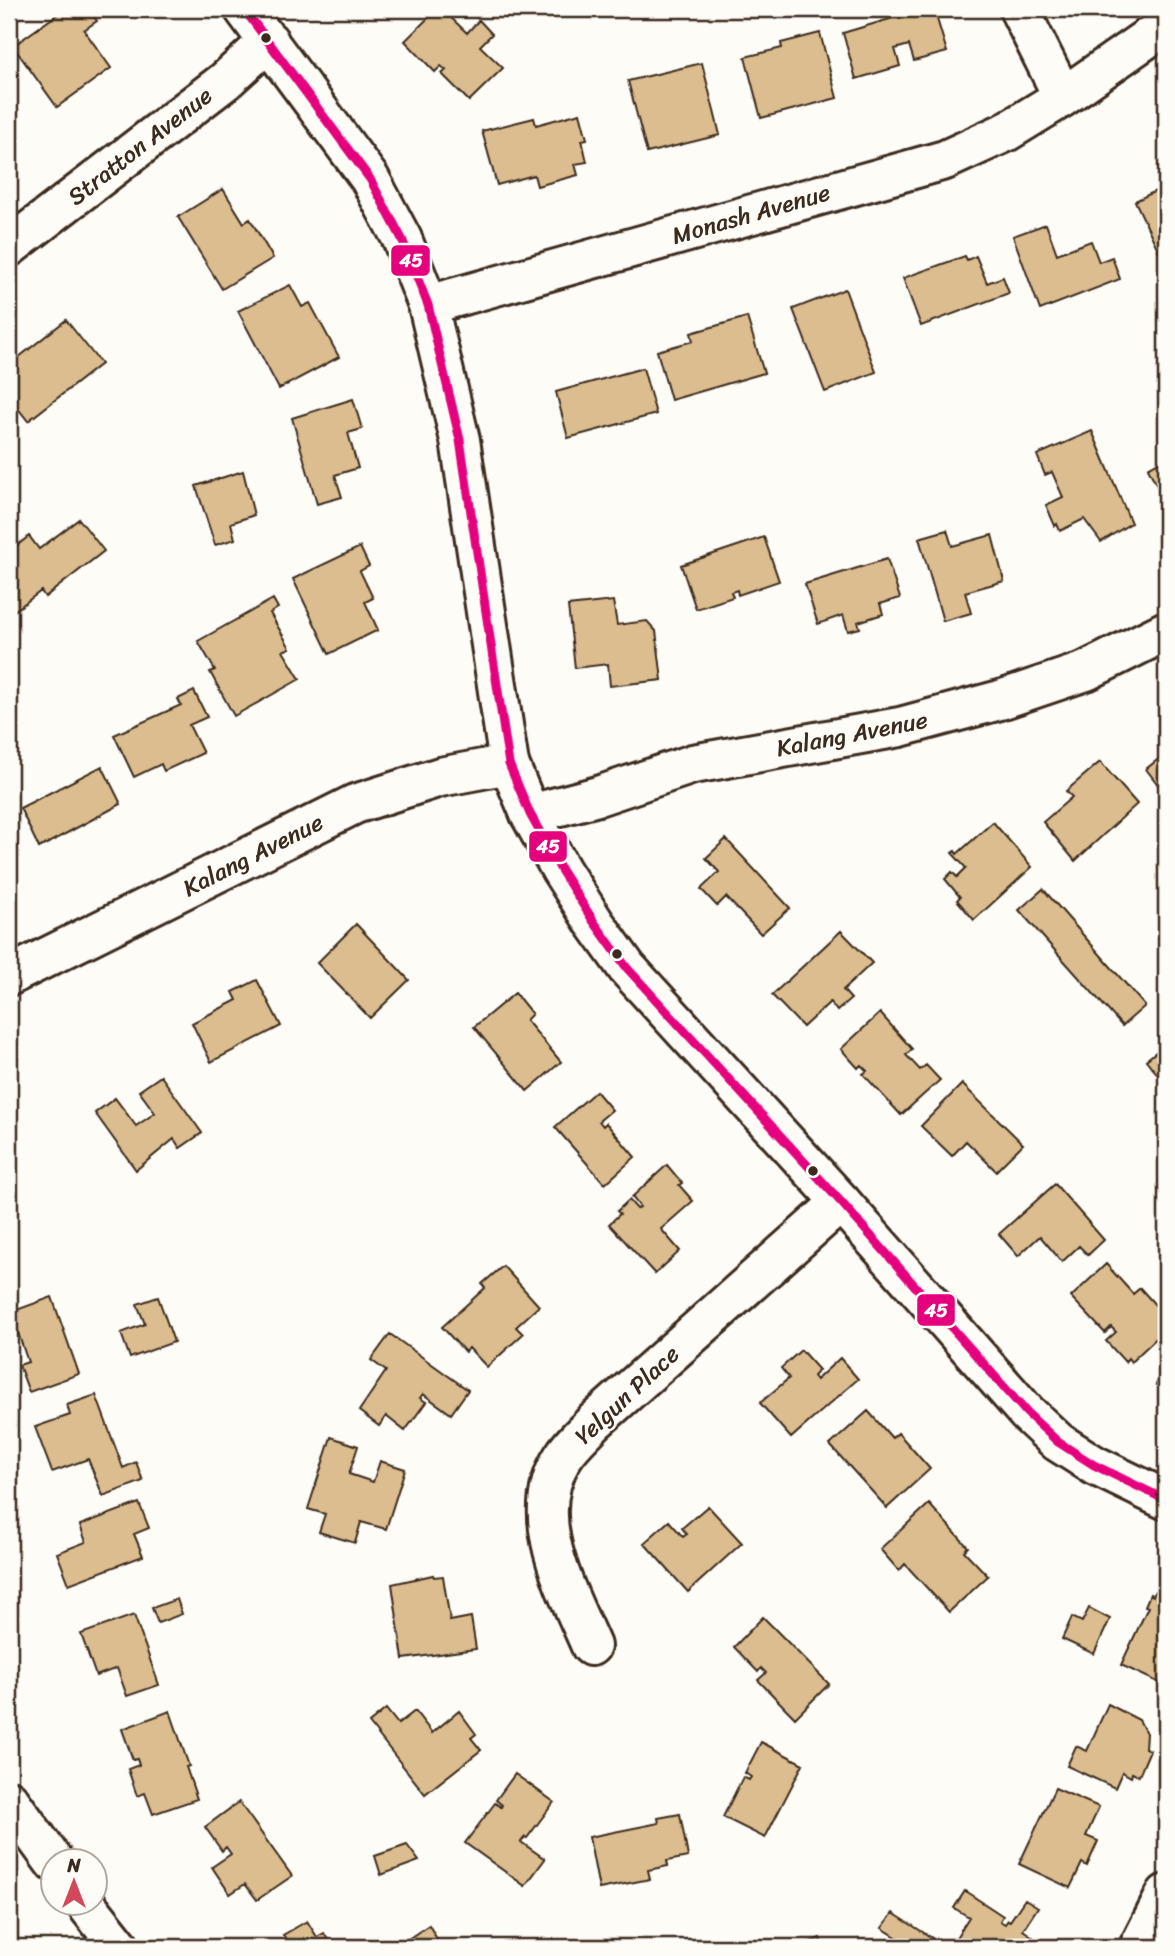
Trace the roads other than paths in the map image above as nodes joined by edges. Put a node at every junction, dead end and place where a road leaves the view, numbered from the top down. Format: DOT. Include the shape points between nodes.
graph roads {
  1 [pos="244,9"];
  2 [pos="1019,9"];
  3 [pos="1166,25"];
  4 [pos="269,41"];
  5 [pos="1063,97"];
  6 [pos="9,247"];
  7 [pos="428,305"];
  8 [pos="1166,631"];
  9 [pos="509,764"];
  10 [pos="530,814"];
  11 [pos="9,976"];
  12 [pos="841,1202"];
  13 [pos="1166,1500"];
  14 [pos="592,1646"];
  15 [pos="9,1800"];
  16 [pos="44,1848"];
  17 [pos="1166,1894"];
  18 [pos="98,1918"];
  19 [pos="120,1947"];
  20 [pos="1139,1947"];
  1 -- 4 [label="street"];
  2 -- 5 [label="street"];
  3 -- 5 [label="street, Monash Avenue"];
  4 -- 6 [label="street, Stratton Avenue" via="225,81"];
  4 -- 7 [label="street" via="370,180 402,239"];
  5 -- 7 [label="street, Monash Avenue" via="1006,132 945,160"];
  7 -- 9 [label="street" via="460,440"];
  8 -- 10 [label="street, Kalang Avenue" via="1086,671 1000,700 900,727 692,764"];
  9 -- 10 [label="street"];
  9 -- 11 [label="street, Kalang Avenue" via="440,777 355,804"];
  10 -- 12 [label="street" via="587,912 627,968"];
  12 -- 13 [label="street" via="1027,1413 1094,1465"];
  12 -- 14 [label="street, Yelgun Place" via="594,1421 563,1457 551,1486 548,1522 557,1564"];
  15 -- 16 [label="street"];
  17 -- 20 [label="street"];
  18 -- 19 [label="street"];
}
